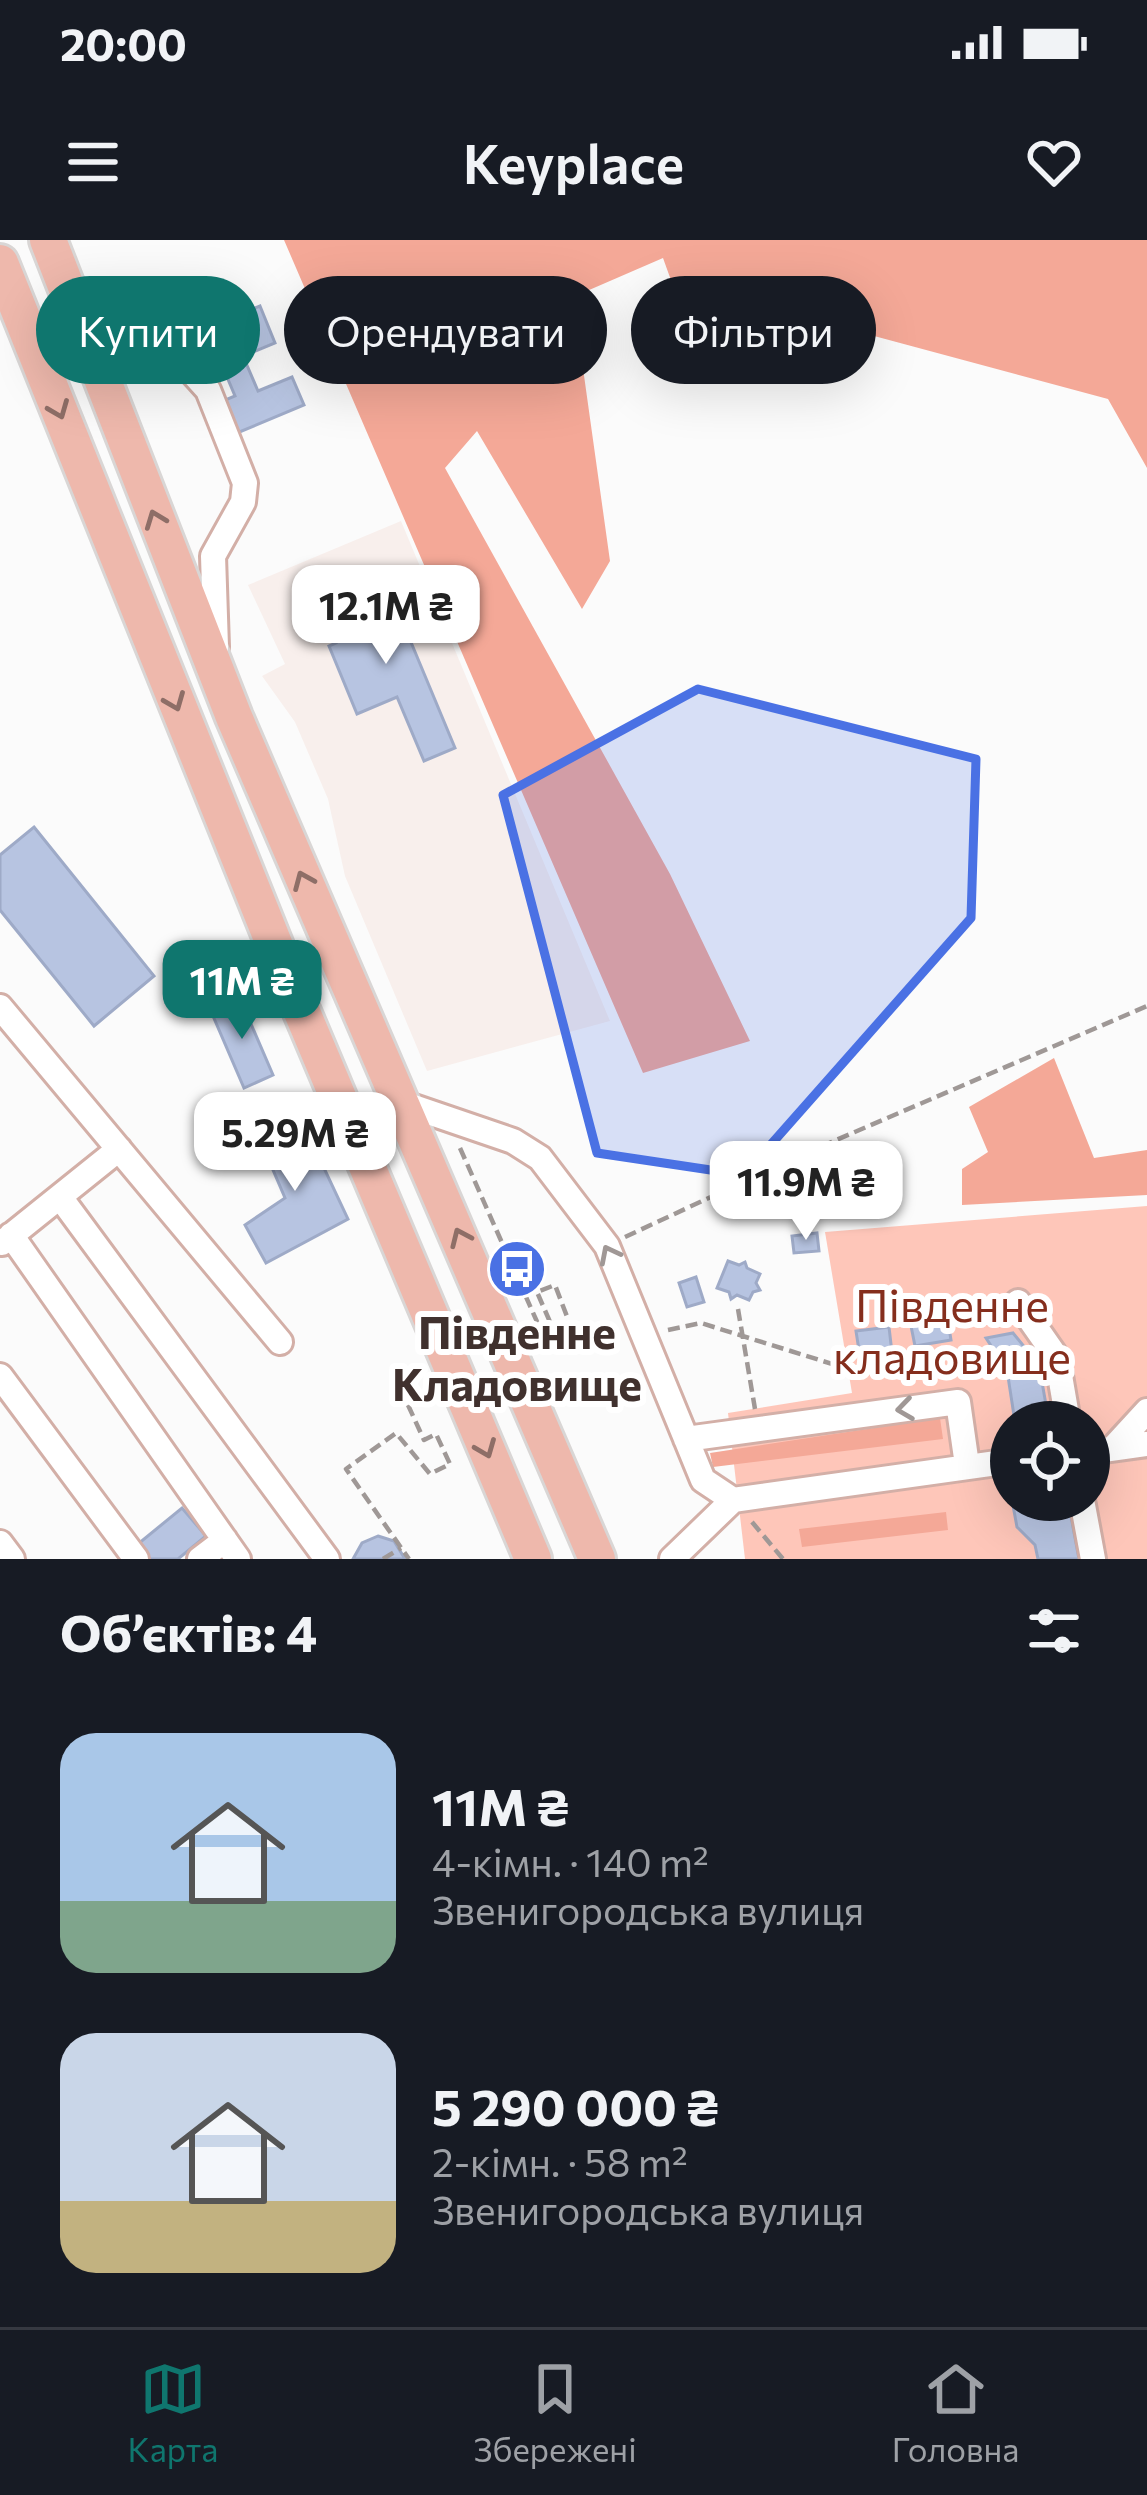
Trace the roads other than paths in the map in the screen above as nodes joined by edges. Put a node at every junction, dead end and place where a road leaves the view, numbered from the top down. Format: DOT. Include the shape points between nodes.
graph roads {
  1 [pos="54,246"];
  2 [pos="0,263"];
  3 [pos="64,276"];
  4 [pos="104,384"];
  5 [pos="202,384"];
  6 [pos="218,680"];
  7 [pos="0,1007"];
  8 [pos="399,1102"];
  9 [pos="119,1149"];
  10 [pos="60,1197"];
  11 [pos="6,1240"];
  12 [pos="1018,1302"];
  13 [pos="280,1342"];
  14 [pos="0,1376"];
  15 [pos="1064,1401"];
  16 [pos="1147,1411"];
  17 [pos="686,1439"];
  18 [pos="1110,1442"];
  19 [pos="1147,1444"];
  20 [pos="1110,1449"];
  21 [pos="990,1463"];
  22 [pos="968,1465"];
  23 [pos="733,1500"];
  24 [pos="1086,1521"];
  25 [pos="0,1543"];
  26 [pos="232,1550"];
  27 [pos="12,1559"];
  28 [pos="136,1559"];
  29 [pos="200,1559"];
  30 [pos="327,1559"];
  31 [pos="533,1559"];
  32 [pos="597,1559"];
  33 [pos="672,1559"];
  34 [pos="1093,1559"];
  1 -- 3 [label="highway"];
  2 -- 31 [label="highway, one-way" via="290,986"];
  6 -- 4 [label="highway, one-way"];
  5 -- 6 [label="street" via="245,483 213,556"];
  8 -- 6 [label="highway, one-way"];
  7 -- 9 [label="street"];
  17 -- 8 [label="street, one-way" via="608,1246 540,1158 514,1141"];
  32 -- 8 [label="highway, one-way"];
  9 -- 10 [label="street"];
  9 -- 13 [label="street"];
  10 -- 11 [label="street"];
  10 -- 30 [label="street"];
  11 -- 26 [label="street"];
  12 -- 15 [label="street" via="1057,1358"];
  14 -- 28 [label="street"];
  16 -- 18 [label="street"];
  22 -- 17 [label="street, one-way" via="958,1402"];
  17 -- 23 [label="street" via="703,1480"];
  19 -- 20 [label="street"];
  21 -- 22 [label="street"];
  22 -- 23 [label="street"];
  23 -- 33 [label="street"];
  24 -- 34 [label="street"];
  25 -- 27 [label="street"];
  26 -- 29 [label="street"];
}
